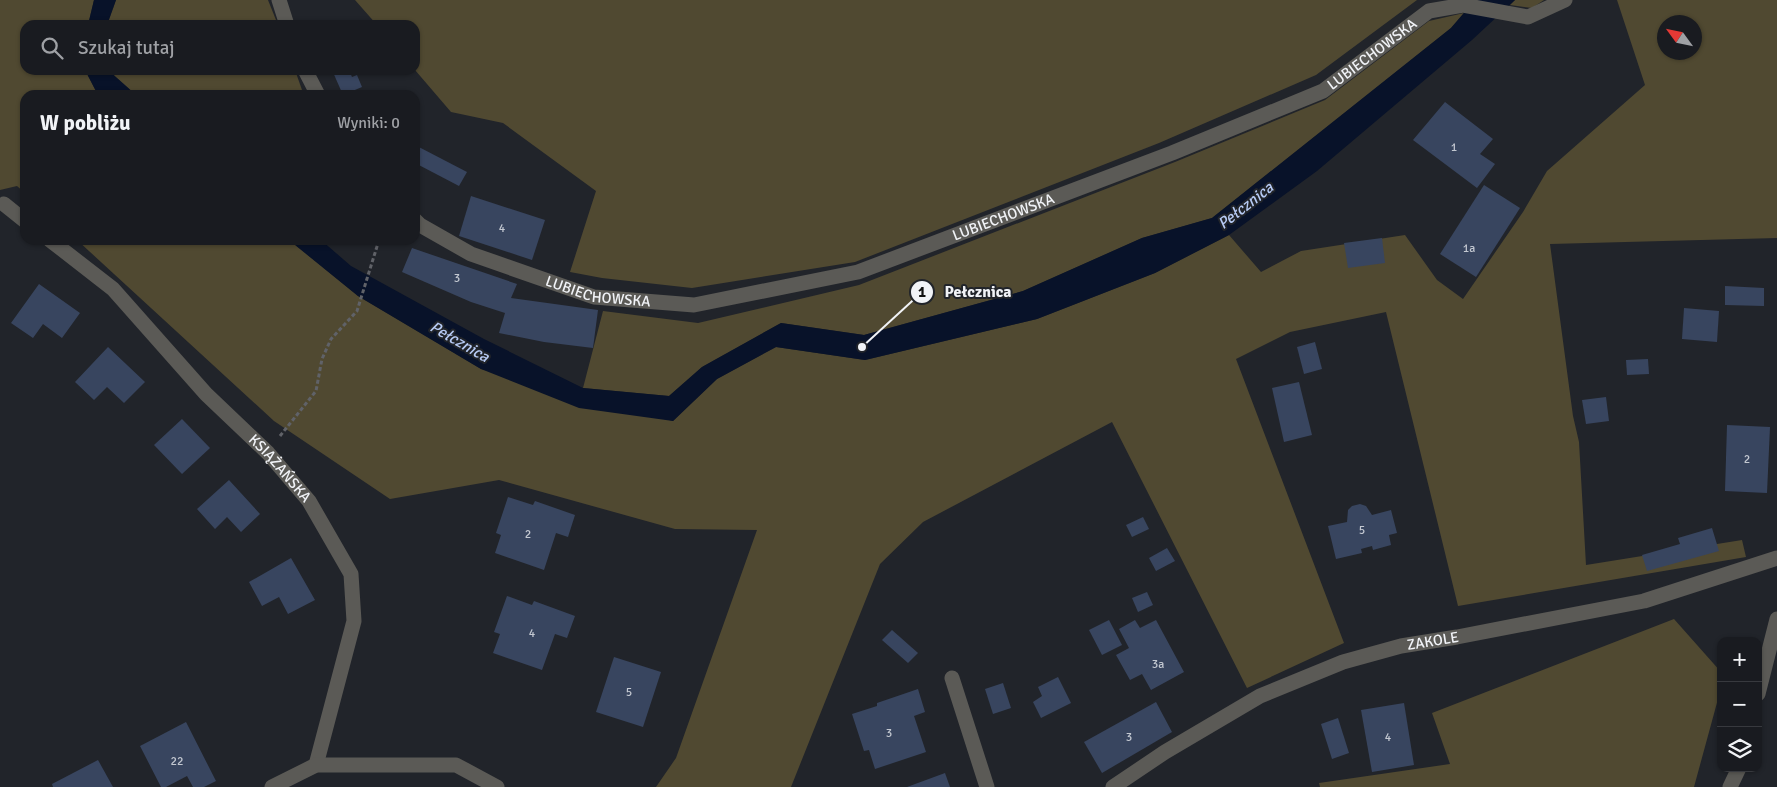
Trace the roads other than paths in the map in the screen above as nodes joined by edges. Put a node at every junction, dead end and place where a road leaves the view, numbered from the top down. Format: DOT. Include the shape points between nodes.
graph roads {
  1 [pos="279,0"];
  2 [pos="1565,0"];
  3 [pos="285,20"];
  4 [pos="308,75"];
  5 [pos="315,90"];
  6 [pos="4,204"];
  7 [pos="20,216"];
  8 [pos="420,225"];
  9 [pos="56,245"];
  10 [pos="1777,558"];
  11 [pos="1777,619"];
  12 [pos="952,678"];
  13 [pos="1761,682"];
  14 [pos="316,765"];
  15 [pos="1737,772"];
  16 [pos="272,787"];
  17 [pos="496,787"];
  18 [pos="987,787"];
  19 [pos="1113,787"];
  20 [pos="1730,787"];
  1 -- 3 [label="street"];
  2 -- 8 [label="street, LUBIECHOWSKA" via="1528,17 1462,5 1429,11 1323,91 1172,153 858,272 694,305 594,297 472,254"];
  4 -- 5 [label="street"];
  6 -- 7 [label="street"];
  9 -- 14 [label="street, KSIĄŻAŃSKA" via="113,289 206,394 268,453 309,501 351,574 354,621"];
  10 -- 19 [label="street, ZAKOLE" via="1644,601 1401,646 1343,662 1260,696"];
  11 -- 13 [label="street"];
  12 -- 18 [label="street"];
  14 -- 16 [label="street"];
  14 -- 17 [label="street" via="456,765"];
  15 -- 20 [label="street"];
}
